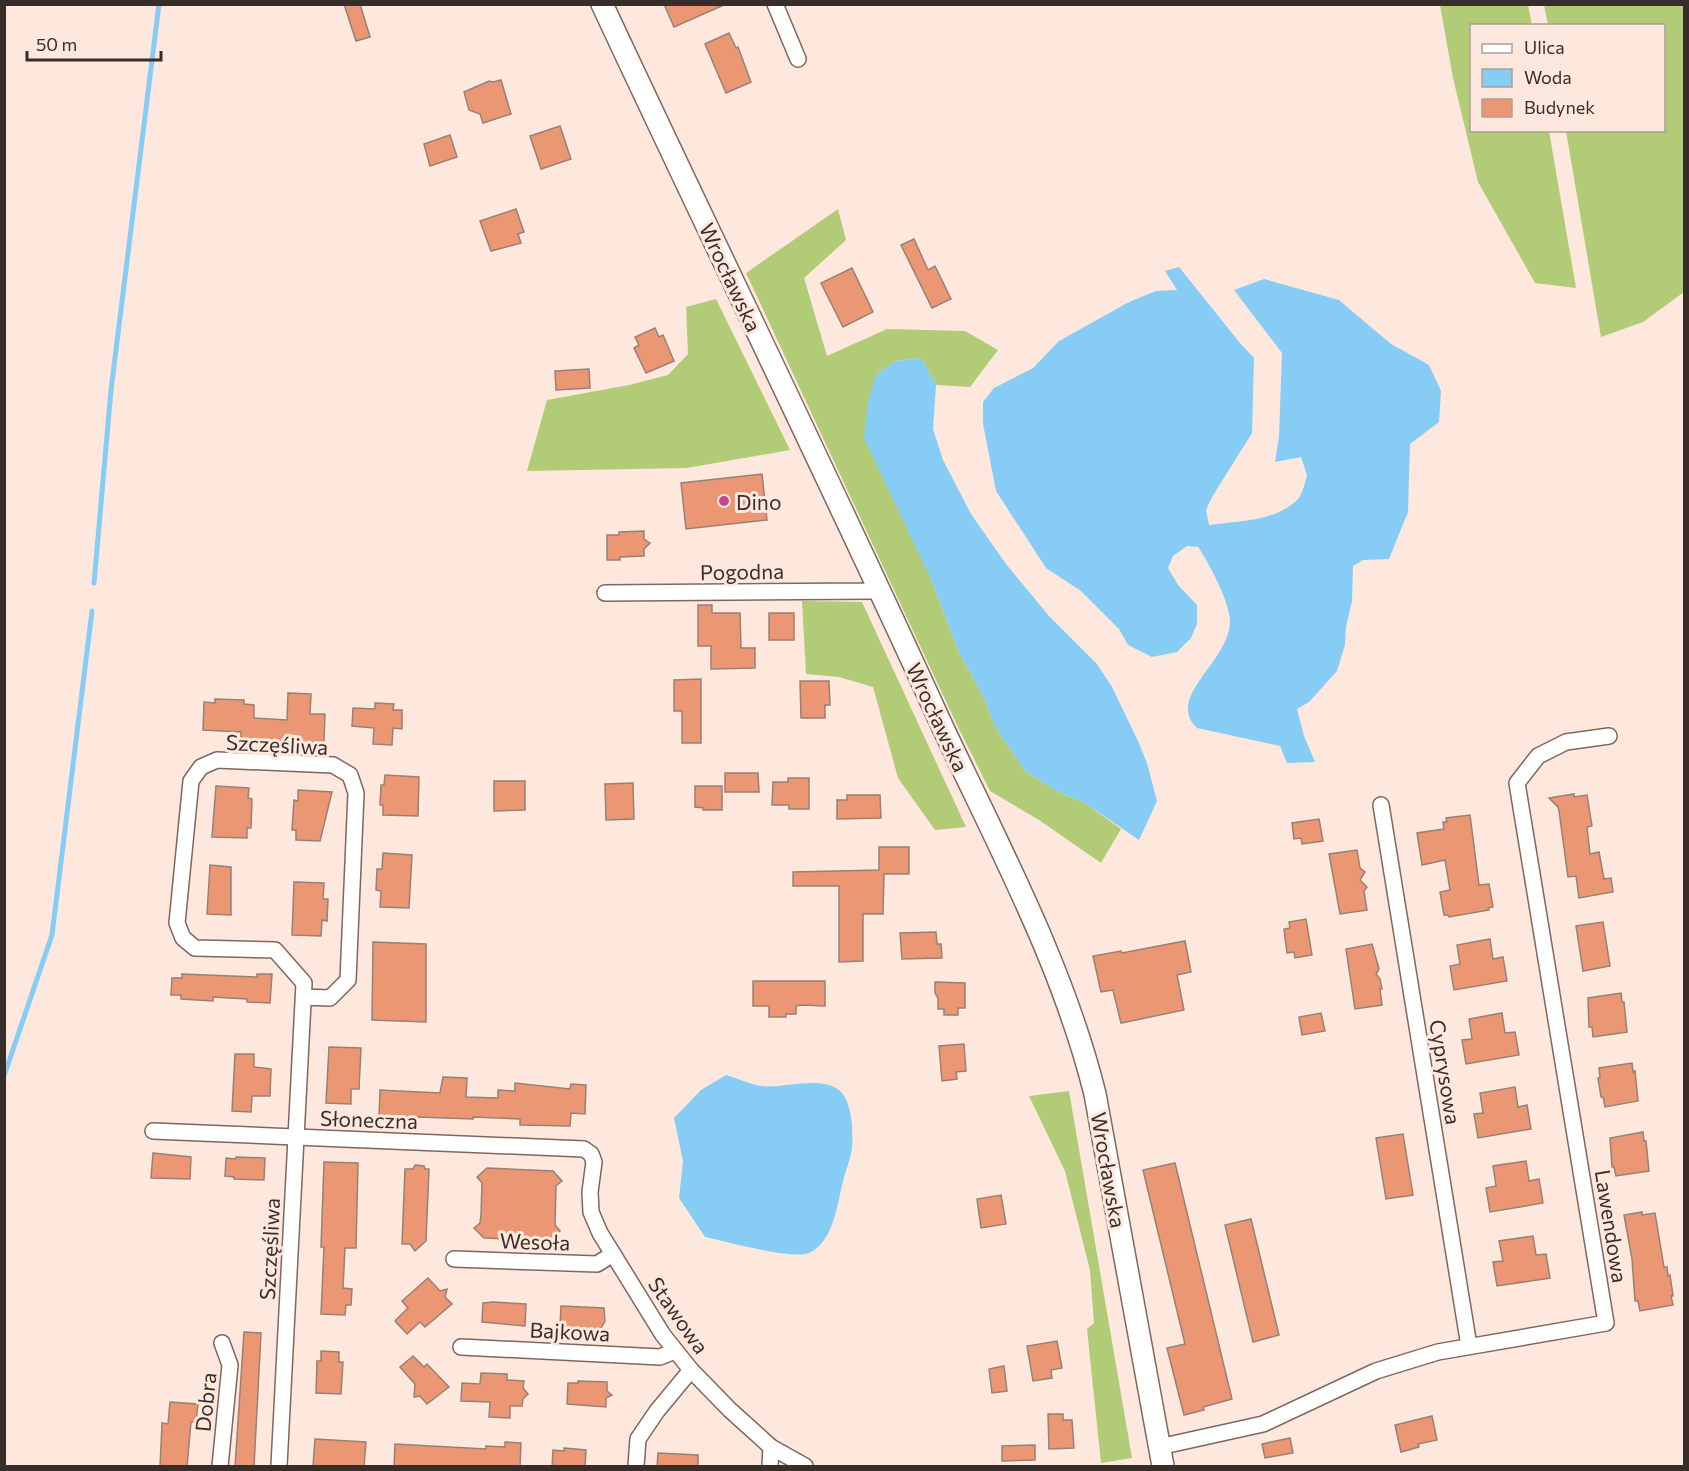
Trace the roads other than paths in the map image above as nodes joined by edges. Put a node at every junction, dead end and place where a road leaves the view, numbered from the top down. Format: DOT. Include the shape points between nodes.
graph roads {
  1 [pos="602,4"];
  2 [pos="775,4"];
  3 [pos="798,59"];
  4 [pos="878,588"];
  5 [pos="605,593"];
  6 [pos="1609,736"];
  7 [pos="1381,806"];
  8 [pos="304,997"];
  9 [pos="153,1131"];
  10 [pos="296,1137"];
  11 [pos="584,1149"];
  12 [pos="613,1254"];
  13 [pos="454,1259"];
  14 [pos="222,1343"];
  15 [pos="1469,1346"];
  16 [pos="461,1347"];
  17 [pos="675,1351"];
  18 [pos="691,1370"];
  19 [pos="771,1447"];
  20 [pos="1161,1456"];
  21 [pos="220,1467"];
  22 [pos="279,1467"];
  23 [pos="636,1467"];
  24 [pos="770,1467"];
  25 [pos="805,1467"];
  1 -- 4 [label="main road, Wrocławska"];
  2 -- 3 [label="street"];
  4 -- 5 [label="street, Pogodna"];
  4 -- 20 [label="main road, Wrocławska" via="1022,896 1074,1023 1095,1094"];
  6 -- 15 [label="street, Lawendowa" via="1566,742 1538,756 1517,783 1606,1323"];
  7 -- 15 [label="street, Cyprysowa"];
  8 -- 8 [label="street, Szczęśliwa" via="330,998 348,980 356,793 350,775 333,765 217,760 201,767 191,781 177,923 183,938 195,948 275,950 304,983"];
  8 -- 10 [label="street, Szczęśliwa"];
  9 -- 10 [label="street, Słoneczna"];
  10 -- 11 [label="street, Słoneczna"];
  10 -- 22 [label="street, Szczęśliwa"];
  11 -- 12 [label="street, Stawowa" via="594,1162 591,1212"];
  12 -- 13 [label="street, Wesoła" via="597,1264"];
  12 -- 17 [label="street, Stawowa"];
  14 -- 21 [label="street, Dobra" via="230,1365"];
  15 -- 20 [label="street, Lawendowa" via="1376,1371 1263,1424"];
  16 -- 17 [label="street, Bajkowa" via="660,1357"];
  17 -- 18 [label="street, Stawowa"];
  18 -- 19 [label="street, Stawowa"];
  18 -- 23 [label="street" via="638,1439"];
  19 -- 24 [label="street"];
  19 -- 25 [label="street, Stawowa"];
}
